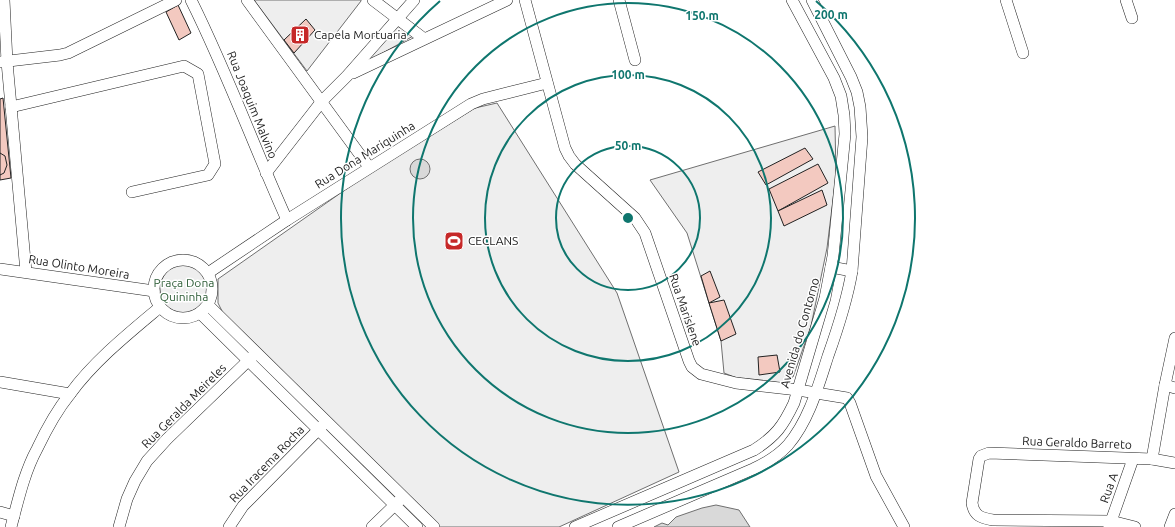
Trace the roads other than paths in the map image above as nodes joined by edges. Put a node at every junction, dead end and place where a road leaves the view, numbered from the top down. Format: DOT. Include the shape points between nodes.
graph roads {
  1 [pos="4,0"];
  2 [pos="176,0"];
  3 [pos="192,0"];
  4 [pos="247,0"];
  5 [pos="373,0"];
  6 [pos="414,0"];
  7 [pos="507,0"];
  8 [pos="525,0"];
  9 [pos="619,0"];
  10 [pos="792,0"];
  11 [pos="812,0"];
  12 [pos="1006,0"];
  13 [pos="1126,0"];
  14 [pos="1132,18"];
  15 [pos="397,19"];
  16 [pos="423,38"];
  17 [pos="1023,53"];
  18 [pos="635,60"];
  19 [pos="5,62"];
  20 [pos="347,76"];
  21 [pos="547,83"];
  22 [pos="322,101"];
  23 [pos="11,106"];
  24 [pos="369,167"];
  25 [pos="266,173"];
  26 [pos="132,192"];
  27 [pos="287,220"];
  28 [pos="831,267"];
  29 [pos="0,269"];
  30 [pos="852,271"];
  31 [pos="26,272"];
  32 [pos="208,273"];
  33 [pos="154,291"];
  34 [pos="160,307"];
  35 [pos="204,309"];
  36 [pos="1175,338"];
  37 [pos="252,356"];
  38 [pos="0,382"];
  39 [pos="1170,387"];
  40 [pos="798,390"];
  41 [pos="816,393"];
  42 [pos="70,394"];
  43 [pos="326,421"];
  44 [pos="318,430"];
  45 [pos="1134,459"];
  46 [pos="1152,459"];
  47 [pos="1175,462"];
  48 [pos="403,497"];
  49 [pos="395,506"];
  50 [pos="0,512"];
  51 [pos="1175,514"];
  52 [pos="14,516"];
  53 [pos="1110,524"];
  54 [pos="11,527"];
  55 [pos="119,527"];
  56 [pos="229,527"];
  57 [pos="372,527"];
  58 [pos="417,527"];
  59 [pos="434,527"];
  60 [pos="575,527"];
  61 [pos="618,527"];
  62 [pos="904,527"];
  63 [pos="1135,527"];
  64 [pos="1170,527"];
  1 -- 19 [label="street"];
  2 -- 19 [label="street" via="68,53"];
  3 -- 25 [label="street, Rua Joaquim Malvino"];
  4 -- 22 [label="street"];
  5 -- 15 [label="street"];
  6 -- 15 [label="street"];
  7 -- 16 [label="street"];
  8 -- 21 [label="street, Rua Marislene"];
  9 -- 18 [label="street"];
  10 -- 28 [label="street, Avenida do Contorno" via="834,78 841,96 844,115 843,157"];
  11 -- 30 [label="street" via="851,77 860,107 862,137"];
  12 -- 17 [label="street"];
  13 -- 14 [label="street"];
  15 -- 16 [label="street"];
  15 -- 20 [label="street"];
  16 -- 20 [label="street"];
  19 -- 23 [label="street"];
  20 -- 22 [label="street"];
  21 -- 24 [label="street, Rua Dona Mariquinha" via="477,102"];
  21 -- 40 [label="street, Rua Marislene" via="569,156 635,218 645,233 692,367 701,374 736,383"];
  22 -- 24 [label="street"];
  22 -- 25 [label="street"];
  23 -- 26 [label="street" via="184,66 198,74 215,164 211,172"];
  23 -- 31 [label="street"];
  24 -- 27 [label="street, Rua Dona Mariquinha"];
  25 -- 27 [label="street, Rua Joaquim Malvino"];
  27 -- 32 [label="street, Rua Dona Mariquinha"];
  28 -- 30 [label="street"];
  28 -- 40 [label="street, Avenida do Contorno" via="820,320"];
  29 -- 31 [label="street, Rua Olinto Moreira"];
  30 -- 41 [label="street" via="844,308"];
  31 -- 33 [label="street, Rua Olinto Moreira"];
  32 -- 33 [label="street" via="193,261 174,261 165,265 159,272"];
  32 -- 35 [label="street" via="212,289 211,297"];
  33 -- 34 [label="street"];
  34 -- 35 [label="street" via="175,317 184,318 192,317"];
  34 -- 42 [label="street" via="118,343"];
  35 -- 37 [label="street"];
  36 -- 39 [label="street"];
  37 -- 43 [label="street"];
  37 -- 44 [label="street"];
  37 -- 55 [label="street, Rua Geralda Meireles" via="147,461 135,480"];
  38 -- 42 [label="street"];
  39 -- 46 [label="street"];
  40 -- 41 [label="street, Rua Marislene"];
  40 -- 60 [label="street, Avenida do Contorno" via="787,418 777,433 754,450"];
  41 -- 61 [label="street" via="806,419 786,446 772,458 753,469"];
  41 -- 62 [label="street, Rua Marislene" via="847,398 876,476"];
  42 -- 52 [label="street" via="36,449"];
  43 -- 44 [label="street, Rua Iracema Rocha"];
  43 -- 48 [label="street"];
  44 -- 49 [label="street"];
  44 -- 56 [label="street, Rua Iracema Rocha" via="243,506"];
  45 -- 46 [label="street, Rua Geraldo Barreto"];
  45 -- 53 [label="street, Rua A"];
  45 -- 53 [label="street, Rua Geraldo Barreto" via="989,453 979,459 972,503 977,516 993,520"];
  46 -- 47 [label="street, Rua Geraldo Barreto"];
  48 -- 49 [label="street"];
  48 -- 59 [label="street"];
  49 -- 57 [label="street"];
  49 -- 58 [label="street"];
  50 -- 52 [label="street"];
  51 -- 64 [label="street"];
  52 -- 54 [label="street"];
  53 -- 63 [label="street"];
}
